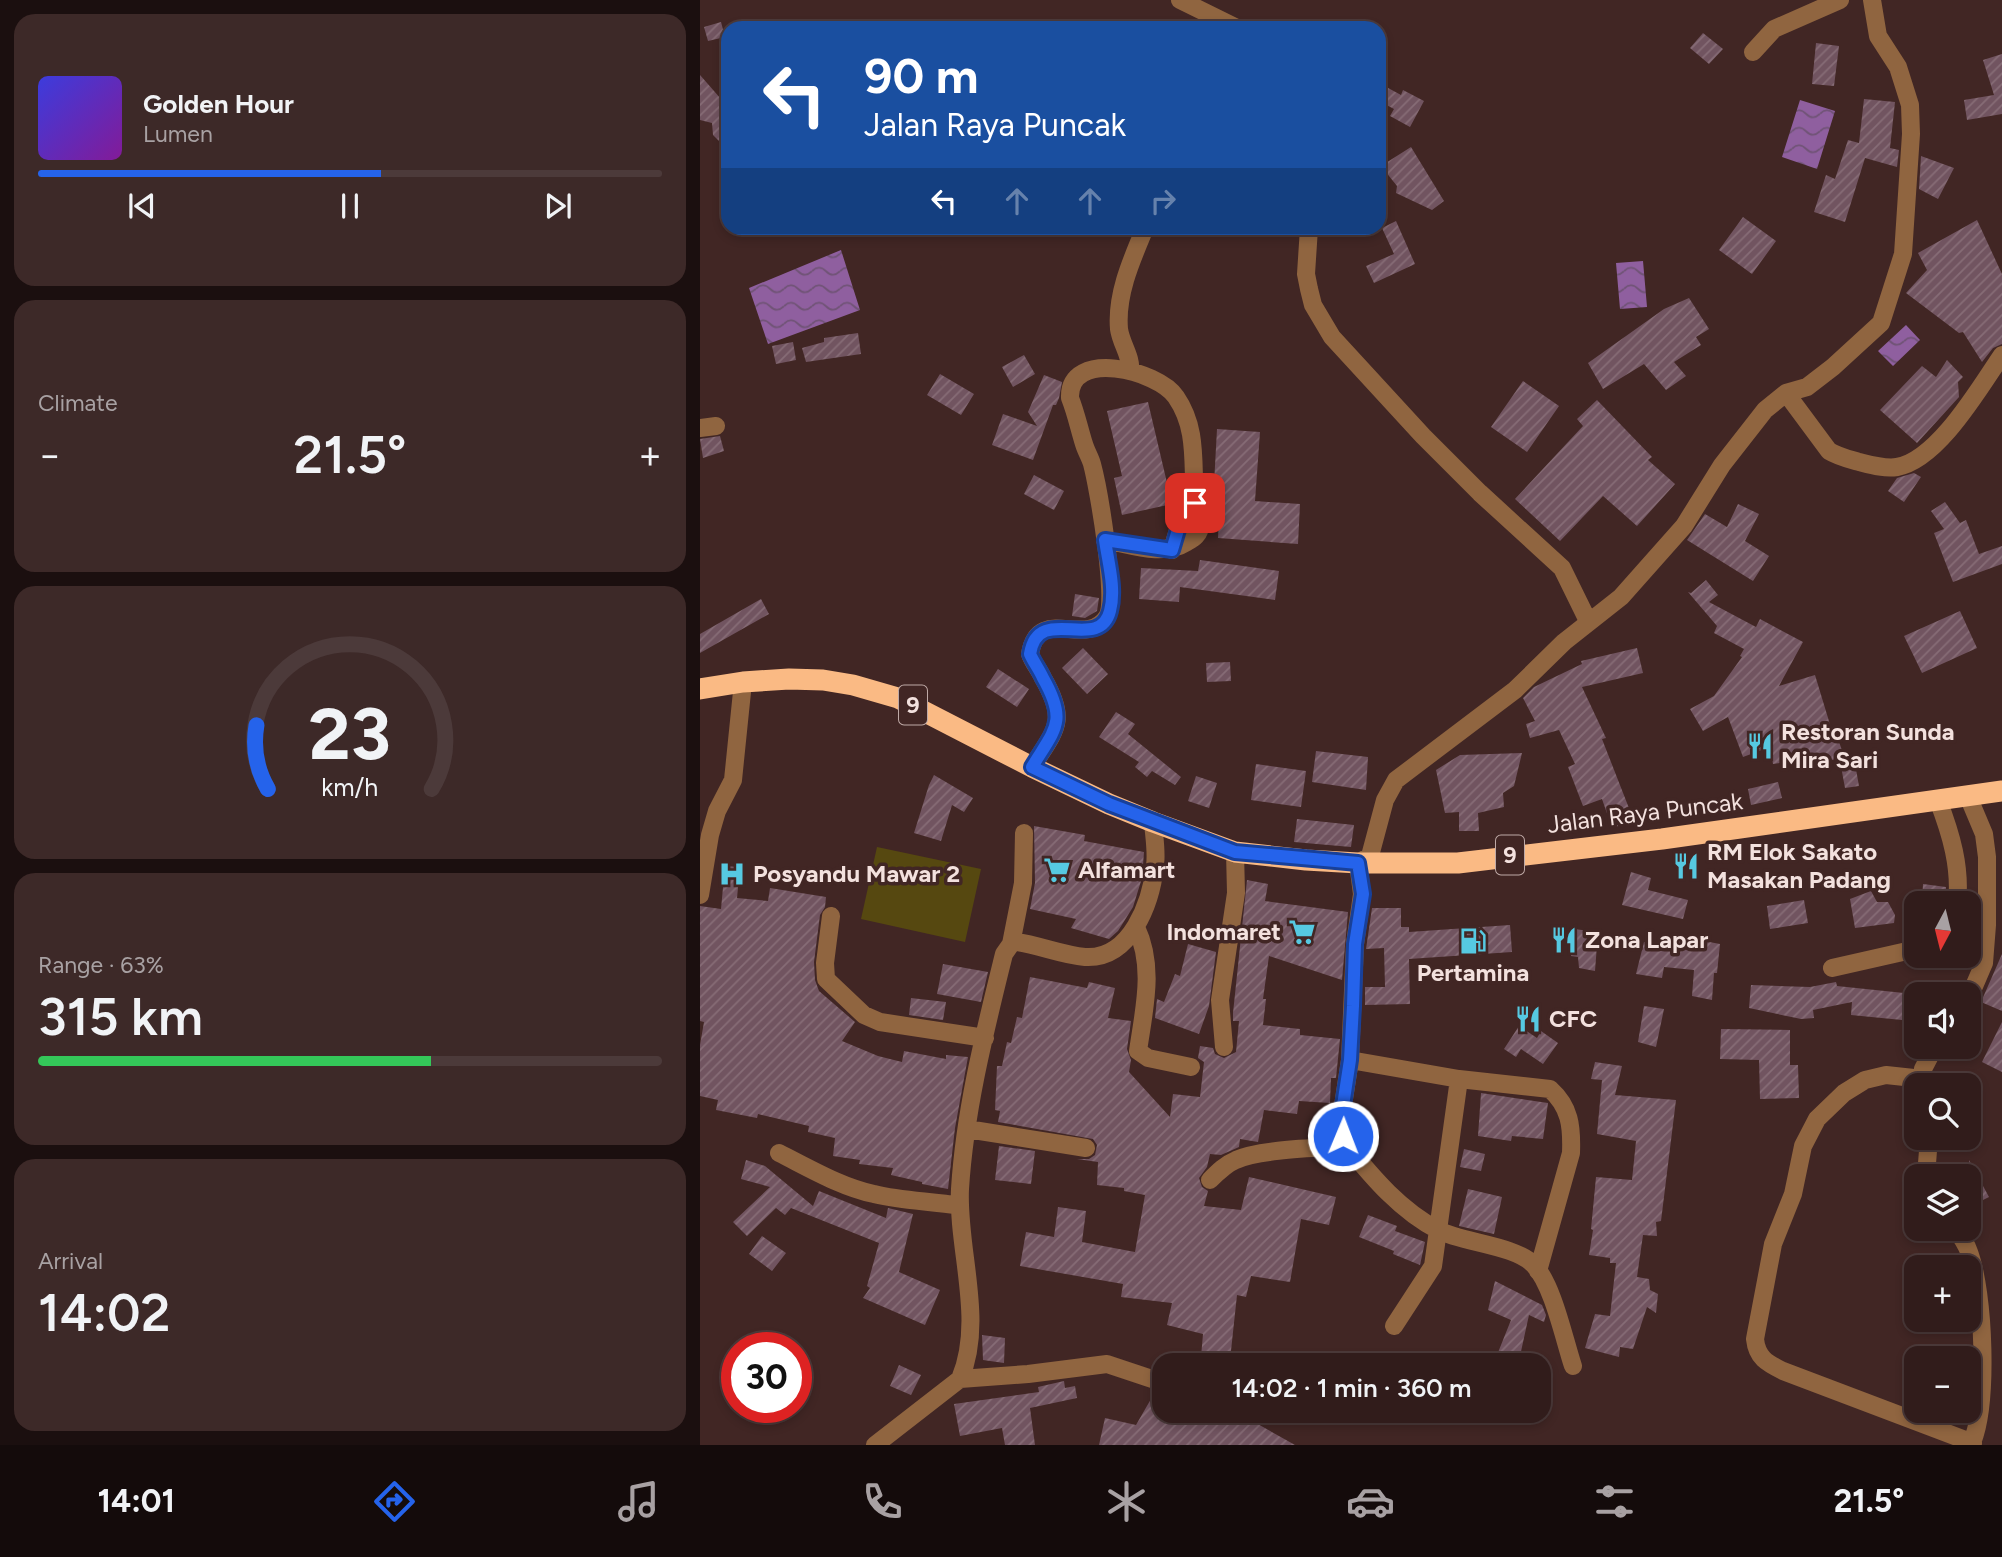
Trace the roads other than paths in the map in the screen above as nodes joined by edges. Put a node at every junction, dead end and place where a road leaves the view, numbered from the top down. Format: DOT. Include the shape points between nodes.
graph roads {
  1 [pos="1180,0"];
  2 [pos="1840,0"];
  3 [pos="1872,0"];
  4 [pos="1223,21"];
  5 [pos="1753,52"];
  6 [pos="1141,235"];
  7 [pos="1309,235"];
  8 [pos="2002,355"];
  9 [pos="1130,372"];
  10 [pos="1786,393"];
  11 [pos="1105,540"];
  12 [pos="1588,621"];
  13 [pos="743,682"];
  14 [pos="700,689"];
  15 [pos="1032,767"];
  16 [pos="2002,791"];
  17 [pos="1968,796"];
  18 [pos="1938,800"];
  19 [pos="1153,822"];
  20 [pos="1024,833"];
  21 [pos="1235,852"];
  22 [pos="1358,863"];
  23 [pos="1957,891"];
  24 [pos="700,895"];
  25 [pos="831,916"];
  26 [pos="1136,927"];
  27 [pos="1011,944"];
  28 [pos="1904,951"];
  29 [pos="1832,968"];
  30 [pos="1975,982"];
  31 [pos="985,1038"];
  32 [pos="1224,1047"];
  33 [pos="1350,1060"];
  34 [pos="1191,1067"];
  35 [pos="1904,1078"];
  36 [pos="1459,1079"];
  37 [pos="967,1129"];
  38 [pos="1347,1146"];
  39 [pos="1086,1148"];
  40 [pos="779,1153"];
  41 [pos="1210,1180"];
  42 [pos="960,1206"];
  43 [pos="1439,1231"];
  44 [pos="1963,1241"];
  45 [pos="1538,1271"];
  46 [pos="1394,1326"];
  47 [pos="1573,1366"];
  48 [pos="960,1379"];
  49 [pos="1152,1379"];
  50 [pos="1972,1444"];
  51 [pos="875,1445"];
  1 -- 4 [label="street"];
  2 -- 5 [label="street" via="1774,29"];
  3 -- 10 [label="street" via="1878,36 1898,67 1910,105 1903,254 1881,323 1807,387"];
  6 -- 9 [label="street" via="1124,283 1119,321"];
  7 -- 12 [label="street" via="1309,289 1332,337 1423,436 1562,568"];
  8 -- 10 [label="street" via="1955,422 1925,452 1898,467 1869,465 1829,451"];
  9 -- 11 [label="street" via="1084,371 1069,390 1093,466"];
  9 -- 11 [label="street" via="1161,382 1189,419 1200,527 1190,540 1172,550"];
  10 -- 12 [label="street" via="1765,410 1657,558 1621,597"];
  11 -- 15 [label="street" via="1112,587 1109,615 1085,630 1044,630 1031,645 1030,654 1055,700 1058,718"];
  12 -- 22 [label="street" via="1515,690 1396,779 1385,800 1370,856"];
  13 -- 14 [label="highway, Jalan Raya Puncak / 9"];
  13 -- 15 [label="highway, Jalan Raya Puncak / 9" via="822,680 898,698"];
  13 -- 24 [label="street" via="733,780 710,835"];
  15 -- 19 [label="highway, Jalan Raya Puncak / 9"];
  16 -- 17 [label="highway, Jalan Raya Puncak / 9"];
  17 -- 18 [label="highway, Jalan Raya Puncak / 9"];
  17 -- 30 [label="street" via="1984,834 1987,857 1987,932"];
  18 -- 22 [label="highway, Jalan Raya Puncak / 9" via="1458,863"];
  18 -- 23 [label="street" via="1952,839"];
  19 -- 21 [label="highway, Jalan Raya Puncak / 9"];
  19 -- 26 [label="street" via="1156,865"];
  20 -- 27 [label="street" via="1023,883"];
  21 -- 22 [label="highway, Jalan Raya Puncak / 9"];
  21 -- 32 [label="street" via="1236,893 1220,1000"];
  22 -- 33 [label="street" via="1363,894 1355,944"];
  25 -- 31 [label="street" via="826,979 864,1015 880,1022"];
  26 -- 27 [label="street" via="1111,951 1097,956"];
  26 -- 34 [label="street" via="1148,972 1139,1051 1148,1058"];
  27 -- 31 [label="street" via="1004,954"];
  28 -- 29 [label="street"];
  31 -- 37 [label="street"];
  33 -- 36 [label="street"];
  33 -- 38 [label="street" via="1342,1112"];
  35 -- 50 [label="street" via="1885,1075 1844,1093 1817,1119 1802,1146 1793,1194 1773,1244 1756,1350 1763,1361 1783,1370"];
  36 -- 43 [label="street"];
  36 -- 45 [label="street" via="1550,1089 1565,1106 1572,1133 1571,1153"];
  37 -- 39 [label="street"];
  37 -- 42 [label="street"];
  38 -- 41 [label="street" via="1243,1157"];
  38 -- 43 [label="street" via="1397,1201"];
  40 -- 42 [label="street" via="865,1192"];
  42 -- 48 [label="street" via="971,1298 968,1353"];
  43 -- 45 [label="street" via="1518,1255"];
  43 -- 46 [label="street" via="1433,1266"];
  44 -- 50 [label="street" via="1976,1280 1982,1362 1980,1411"];
  45 -- 47 [label="street"];
  48 -- 49 [label="street" via="1107,1364"];
  48 -- 51 [label="street"];
}
